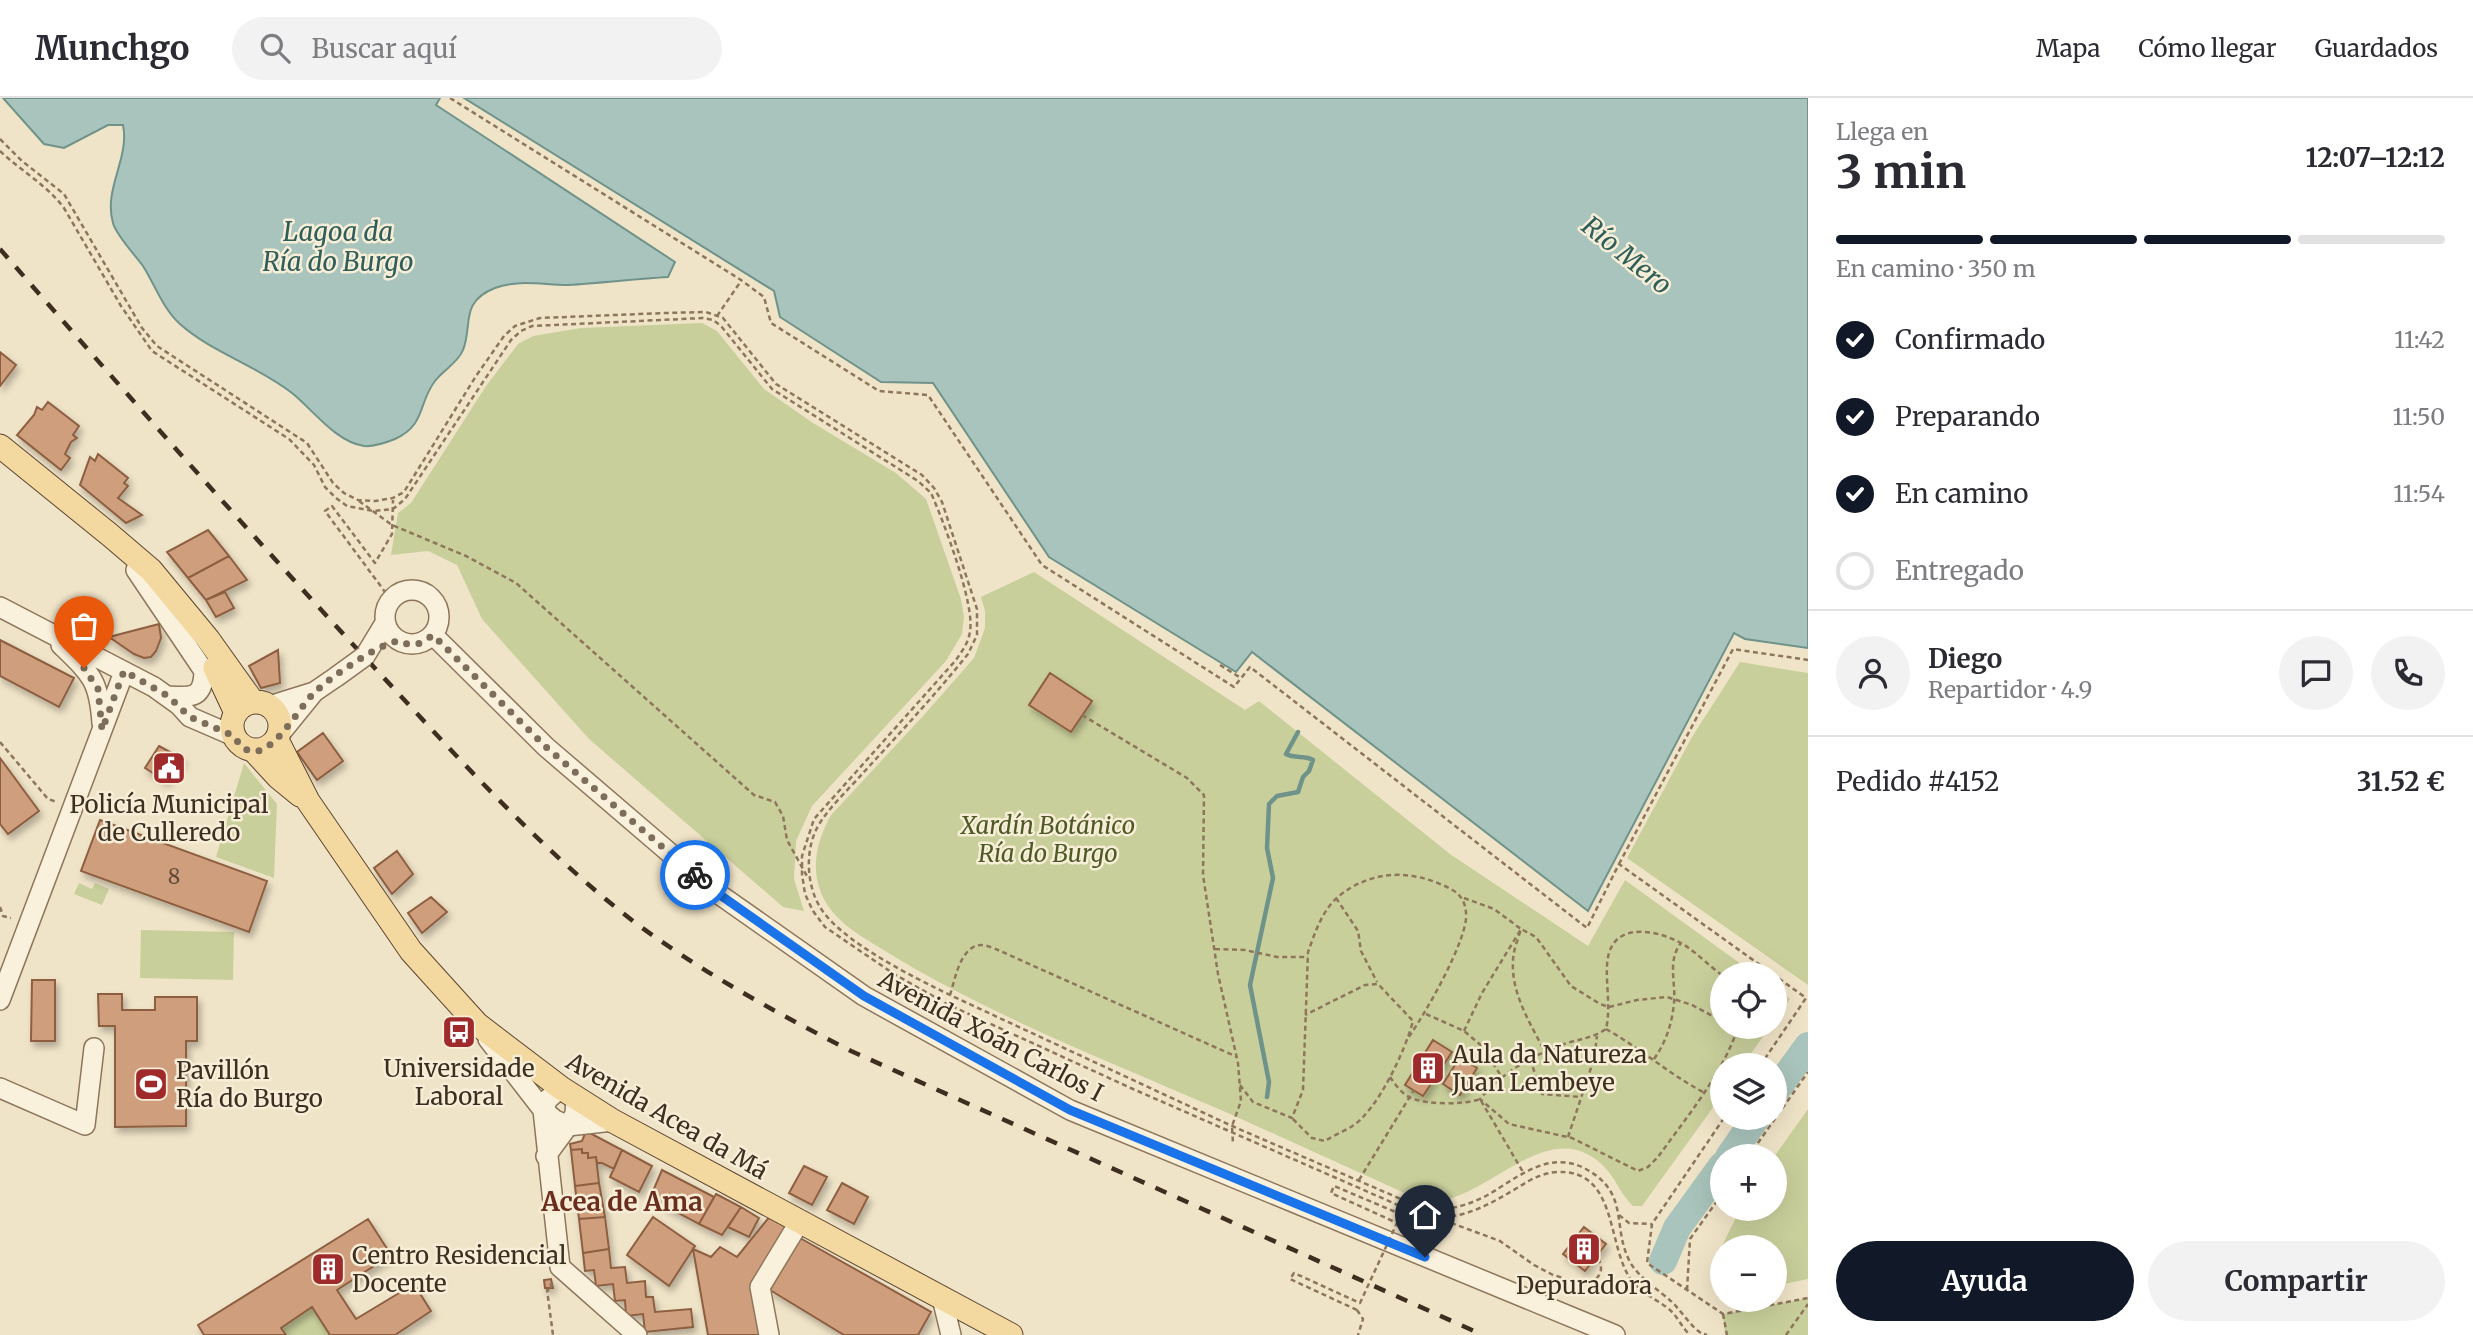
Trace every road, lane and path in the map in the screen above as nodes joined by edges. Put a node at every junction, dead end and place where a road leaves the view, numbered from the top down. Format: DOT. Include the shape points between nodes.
graph roads {
  1 [pos="450,98"];
  2 [pos="0,139"];
  3 [pos="0,151"];
  4 [pos="741,280"];
  5 [pos="717,316"];
  6 [pos="0,446"];
  7 [pos="0,460"];
  8 [pos="393,498"];
  9 [pos="358,500"];
  10 [pos="393,509"];
  11 [pos="373,511"];
  12 [pos="392,524"];
  13 [pos="136,570"];
  14 [pos="391,600"];
  15 [pos="0,607"];
  16 [pos="386,623"];
  17 [pos="42,628"];
  18 [pos="433,635"];
  19 [pos="398,641"];
  20 [pos="365,656"];
  21 [pos="1808,660"];
  22 [pos="1220,665"];
  23 [pos="124,671"];
  24 [pos="1241,678"];
  25 [pos="314,692"];
  26 [pos="174,700"];
  27 [pos="245,715"];
  28 [pos="1082,715"];
  29 [pos="102,730"];
  30 [pos="278,738"];
  31 [pos="0,742"];
  32 [pos="254,751"];
  33 [pos="308,801"];
  34 [pos="73,805"];
  35 [pos="1619,864"];
  36 [pos="802,868"];
  37 [pos="810,881"];
  38 [pos="1336,898"];
  39 [pos="1464,898"];
  40 [pos="1521,929"];
  41 [pos="1681,943"];
  42 [pos="1214,949"];
  43 [pos="1308,957"];
  44 [pos="1756,962"];
  45 [pos="1710,966"];
  46 [pos="1378,984"];
  47 [pos="1787,984"];
  48 [pos="950,995"];
  49 [pos="1807,998"];
  50 [pos="0,1000"];
  51 [pos="1675,1000"];
  52 [pos="1609,1007"];
  53 [pos="1426,1014"];
  54 [pos="1710,1015"];
  55 [pos="1305,1016"];
  56 [pos="477,1024"];
  57 [pos="1606,1029"];
  58 [pos="1464,1031"];
  59 [pos="1597,1035"];
  60 [pos="1409,1038"];
  61 [pos="1734,1039"];
  62 [pos="94,1048"];
  63 [pos="1544,1050"];
  64 [pos="1769,1053"];
  65 [pos="1237,1057"];
  66 [pos="1530,1059"];
  67 [pos="1654,1059"];
  68 [pos="1808,1073"];
  69 [pos="1501,1076"];
  70 [pos="1390,1077"];
  71 [pos="1240,1085"];
  72 [pos="0,1088"];
  73 [pos="1414,1090"];
  74 [pos="568,1092"];
  75 [pos="1703,1092"];
  76 [pos="1581,1097"];
  77 [pos="1409,1098"];
  78 [pos="1480,1099"];
  79 [pos="543,1110"];
  80 [pos="1292,1118"];
  81 [pos="613,1121"];
  82 [pos="568,1126"];
  83 [pos="1233,1126"];
  84 [pos="1716,1130"];
  85 [pos="1233,1133"];
  86 [pos="1568,1137"];
  87 [pos="1233,1144"];
  88 [pos="1757,1144"];
  89 [pos="547,1156"];
  90 [pos="1523,1172"];
  91 [pos="1359,1180"];
  92 [pos="1443,1211"];
  93 [pos="1710,1211"];
  94 [pos="1619,1215"];
  95 [pos="1440,1219"];
  96 [pos="800,1221"];
  97 [pos="1651,1224"];
  98 [pos="1436,1229"];
  99 [pos="1429,1246"];
  100 [pos="1597,1256"];
  101 [pos="551,1283"];
  102 [pos="1686,1290"];
  103 [pos="943,1298"];
  104 [pos="1808,1298"];
  105 [pos="1808,1304"];
  106 [pos="1723,1314"];
  107 [pos="1007,1327"];
  108 [pos="553,1335"];
  109 [pos="637,1335"];
  110 [pos="769,1335"];
  111 [pos="951,1335"];
  112 [pos="1358,1335"];
  113 [pos="1615,1335"];
  114 [pos="1690,1335"];
  115 [pos="1707,1335"];
  116 [pos="1727,1335"];
  117 [pos="1786,1335"];
  1 -- 4 [label="path"];
  2 -- 9 [label="path" via="64,194 157,346 307,443 333,483"];
  3 -- 11 [label="path" via="60,202 152,351 289,439 314,465 325,487 347,506"];
  4 -- 5 [label="path"];
  4 -- 24 [label="path" via="764,297 771,323 879,391 928,395 1042,565 1234,687"];
  5 -- 8 [label="path" via="706,312 554,317 515,326 477,376 404,492"];
  5 -- 37 [label="path" via="776,384 922,475 934,488 977,609 977,635 968,654 816,830 809,856"];
  6 -- 27 [label="main road" via="150,570 208,639"];
  7 -- 13 [label="main road"];
  8 -- 9 [label="path"];
  8 -- 10 [label="path"];
  9 -- 11 [label="path"];
  10 -- 11 [label="path"];
  10 -- 12 [label="path"];
  10 -- 36 [label="path" via="405,499 511,340 533,326 561,323 713,320 772,389 918,481 937,507 970,609 967,644 814,819"];
  11 -- 12 [label="path"];
  12 -- 14 [label="path" via="392,534 375,563 332,506 325,511"];
  12 -- 36 [label="path" via="516,583 754,795 775,802"];
  13 -- 26 [label="street" via="204,670 197,693"];
  13 -- 27 [label="main road" via="206,654"];
  14 -- 16 [label="street"];
  14 -- 18 [label="street" via="414,590 430,597 439,611"];
  15 -- 17 [label="street"];
  16 -- 19 [label="street"];
  16 -- 20 [label="street"];
  17 -- 23 [label="street"];
  17 -- 29 [label="street" via="84,668 98,689"];
  18 -- 19 [label="street" via="416,644"];
  18 -- 113 [label="street, Avenida Xoán Carlos I" via="546,747 713,890 864,996 1070,1110"];
  19 -- 20 [label="street"];
  20 -- 25 [label="street, bridge"];
  21 -- 35 [label="path" via="1733,649"];
  22 -- 24 [label="path"];
  23 -- 26 [label="street"];
  23 -- 29 [label="street"];
  24 -- 35 [label="path" via="1250,667 1587,928"];
  25 -- 27 [label="street"];
  25 -- 30 [label="street"];
  26 -- 27 [label="street"];
  27 -- 30 [label="main road, Avenida Acea da Má" via="280,719"];
  27 -- 32 [label="main road, Avenida Acea da Má" via="242,746"];
  28 -- 42 [label="path" via="1187,778 1204,795 1203,875"];
  29 -- 34 [label="street"];
  30 -- 32 [label="main road" via="267,748"];
  30 -- 33 [label="main road, Avenida Acea da Má"];
  31 -- 34 [label="path" via="48,799"];
  32 -- 33 [label="main road, Avenida Acea da Má"];
  33 -- 56 [label="main road, Avenida Acea da Má" via="411,951"];
  34 -- 50 [label="street"];
  35 -- 44 [label="path"];
  36 -- 37 [label="path"];
  36 -- 85 [label="path" via="806,894 825,927 894,974 947,1004"];
  37 -- 48 [label="path" via="819,907 837,928"];
  38 -- 39 [label="path" via="1376,877 1402,873 1423,877"];
  38 -- 43 [label="path" via="1315,932"];
  38 -- 46 [label="path" via="1358,931 1361,951"];
  39 -- 40 [label="path" via="1494,909"];
  39 -- 53 [label="path" via="1466,932"];
  40 -- 52 [label="path" via="1536,937 1572,986"];
  40 -- 58 [label="path"];
  40 -- 63 [label="path" via="1512,960 1516,988"];
  41 -- 45 [label="path"];
  41 -- 51 [label="path" via="1675,951 1672,977"];
  41 -- 52 [label="path" via="1653,932 1629,932 1616,939 1608,953"];
  42 -- 43 [label="path"];
  42 -- 65 [label="path"];
  43 -- 55 [label="path"];
  46 -- 55 [label="path" via="1365,985"];
  46 -- 60 [label="path" via="1413,1021"];
  47 -- 49 [label="path"];
  48 -- 65 [label="path" via="965,955 982,945"];
  48 -- 83 [label="path"];
  49 -- 64 [label="path"];
  51 -- 52 [label="path" via="1637,1000"];
  51 -- 54 [label="path"];
  51 -- 67 [label="path" via="1664,1044"];
  52 -- 57 [label="path"];
  53 -- 58 [label="path"];
  53 -- 60 [label="path"];
  55 -- 80 [label="path" via="1303,1090"];
  56 -- 74 [label="main road, Avenida Acea da Má"];
  56 -- 79 [label="street"];
  57 -- 59 [label="path"];
  57 -- 67 [label="path"];
  58 -- 69 [label="path" via="1483,1047"];
  59 -- 66 [label="path"];
  59 -- 76 [label="path"];
  60 -- 70 [label="path"];
  61 -- 75 [label="path"];
  62 -- 72 [label="street" via="85,1125"];
  65 -- 71 [label="path"];
  66 -- 69 [label="path"];
  66 -- 76 [label="path" via="1542,1094"];
  67 -- 75 [label="path"];
  68 -- 88 [label="path"];
  69 -- 78 [label="path"];
  70 -- 77 [label="path"];
  70 -- 80 [label="path" via="1365,1115 1325,1141 1311,1138"];
  71 -- 80 [label="path" via="1253,1102"];
  71 -- 83 [label="path" via="1241,1101"];
  73 -- 77 [label="path"];
  74 -- 79 [label="street" via="548,1099"];
  74 -- 81 [label="main road, Avenida Acea da Má"];
  74 -- 82 [label="street" via="575,1114"];
  75 -- 86 [label="path" via="1658,1157 1638,1171"];
  76 -- 86 [label="path"];
  77 -- 78 [label="path" via="1451,1104"];
  77 -- 91 [label="path"];
  78 -- 86 [label="path" via="1509,1124"];
  78 -- 90 [label="path"];
  79 -- 82 [label="street"];
  79 -- 89 [label="street"];
  81 -- 82 [label="street"];
  81 -- 96 [label="main road, Avenida Acea da Má"];
  82 -- 89 [label="street"];
  83 -- 85 [label="path"];
  83 -- 91 [label="path"];
  84 -- 97 [label="path"];
  85 -- 87 [label="path"];
  85 -- 95 [label="path" via="1423,1216"];
  89 -- 109 [label="street" via="560,1267"];
  90 -- 92 [label="path" via="1498,1190"];
  90 -- 94 [label="path" via="1564,1161 1584,1167 1604,1180 1615,1196"];
  91 -- 92 [label="path" via="1423,1209"];
  92 -- 95 [label="path"];
  93 -- 102 [label="path" via="1690,1239"];
  94 -- 97 [label="path" via="1629,1223"];
  94 -- 115 [label="path" via="1630,1262"];
  95 -- 98 [label="path"];
  95 -- 100 [label="path" via="1500,1241 1534,1265 1573,1281 1592,1283 1601,1275"];
  95 -- 114 [label="path" via="1474,1211 1538,1176 1568,1172 1585,1179 1598,1190 1622,1266 1633,1283 1672,1311"];
  96 -- 103 [label="main road, Avenida Acea da Má"];
  96 -- 110 [label="street" via="760,1287"];
  97 -- 102 [label="path" via="1647,1263"];
  98 -- 99 [label="path"];
  98 -- 112 [label="path, bridge" via="1334,1186 1331,1193 1397,1223 1360,1303 1294,1273 1290,1279 1357,1310 1363,1319"];
  101 -- 108 [label="path" via="547,1290"];
  102 -- 106 [label="path"];
  103 -- 107 [label="main road, Avenida Acea da Má"];
  103 -- 111 [label="street"];
  104 -- 106 [label="path"];
  105 -- 117 [label="path"];
  106 -- 116 [label="path"];
}
